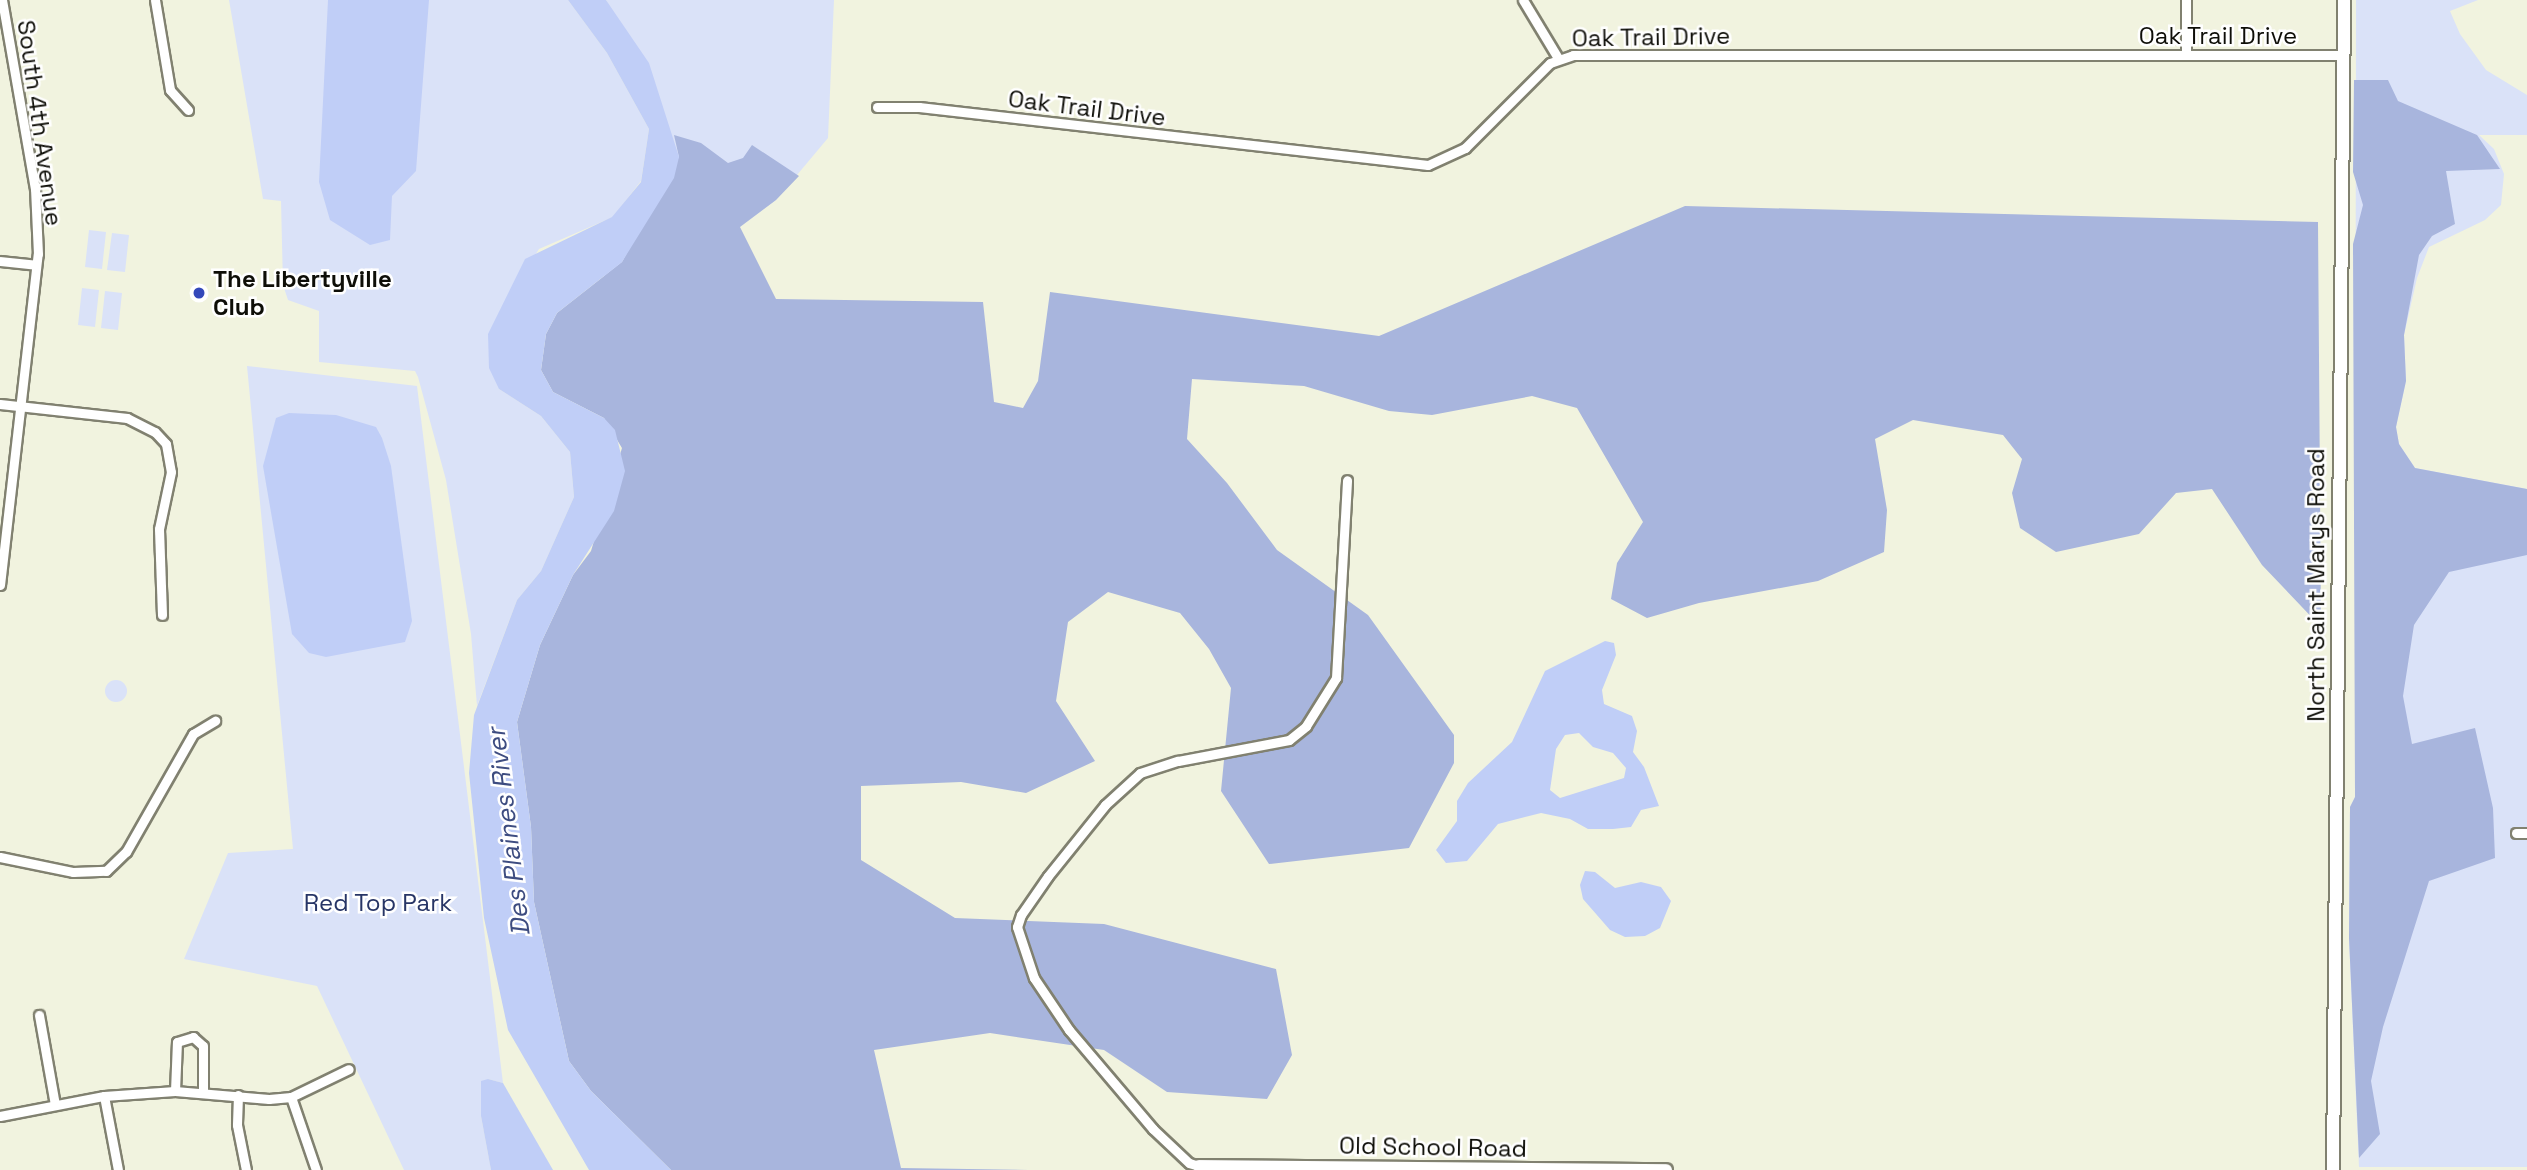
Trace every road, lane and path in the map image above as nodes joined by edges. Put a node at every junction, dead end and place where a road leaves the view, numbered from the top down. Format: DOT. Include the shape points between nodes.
graph roads {
  1 [pos="2,0"];
  2 [pos="155,0"];
  3 [pos="1523,0"];
  4 [pos="2186,0"];
  5 [pos="2344,0"];
  6 [pos="2186,55"];
  7 [pos="2343,55"];
  8 [pos="1558,58"];
  9 [pos="877,107"];
  10 [pos="188,110"];
  11 [pos="0,261"];
  12 [pos="36,265"];
  13 [pos="0,404"];
  14 [pos="20,406"];
  15 [pos="1347,480"];
  16 [pos="0,585"];
  17 [pos="162,615"];
  18 [pos="215,721"];
  19 [pos="2516,833"];
  20 [pos="2527,833"];
  21 [pos="0,857"];
  22 [pos="39,1015"];
  23 [pos="348,1069"];
  24 [pos="203,1090"];
  25 [pos="175,1091"];
  26 [pos="104,1096"];
  27 [pos="238,1096"];
  28 [pos="291,1097"];
  29 [pos="55,1105"];
  30 [pos="0,1116"];
  31 [pos="1199,1166"];
  32 [pos="1495,1169"];
  33 [pos="118,1170"];
  34 [pos="246,1170"];
  35 [pos="316,1170"];
  36 [pos="1666,1170"];
  37 [pos="2333,1170"];
  1 -- 12 [label="street, South 4th Avenue" via="35,189"];
  2 -- 10 [label="street" via="170,90"];
  3 -- 8 [label="street"];
  4 -- 6 [label="street"];
  5 -- 7 [label="main road, North Saint Marys Road"];
  6 -- 7 [label="street, Oak Trail Drive"];
  6 -- 8 [label="street, Oak Trail Drive"];
  7 -- 37 [label="main road, North Saint Marys Road"];
  8 -- 9 [label="street, Oak Trail Drive" via="1465,148 1427,165 919,107"];
  11 -- 12 [label="street"];
  12 -- 14 [label="street, South 4th Avenue"];
  13 -- 14 [label="street"];
  14 -- 16 [label="street, South 4th Avenue"];
  14 -- 17 [label="street" via="127,418 155,432 166,444 171,472 159,529"];
  15 -- 31 [label="street" via="1336,678 1306,726 1289,740 1140,773 1105,805 1048,876 1017,928 1034,978 1069,1030 1153,1129 1189,1163"];
  18 -- 21 [label="street" via="192,734 127,852 106,872 73,872"];
  19 -- 20 [label="street"];
  22 -- 29 [label="street"];
  23 -- 28 [label="street"];
  24 -- 25 [label="street"];
  24 -- 25 [label="street" via="203,1046 193,1037 177,1042"];
  24 -- 27 [label="street"];
  25 -- 26 [label="street"];
  26 -- 29 [label="street"];
  26 -- 33 [label="street"];
  27 -- 28 [label="street"];
  27 -- 34 [label="street" via="237,1125"];
  28 -- 35 [label="street"];
  29 -- 30 [label="street"];
  31 -- 32 [label="main road, Old School Road"];
  32 -- 36 [label="main road, Old School Road"];
}
